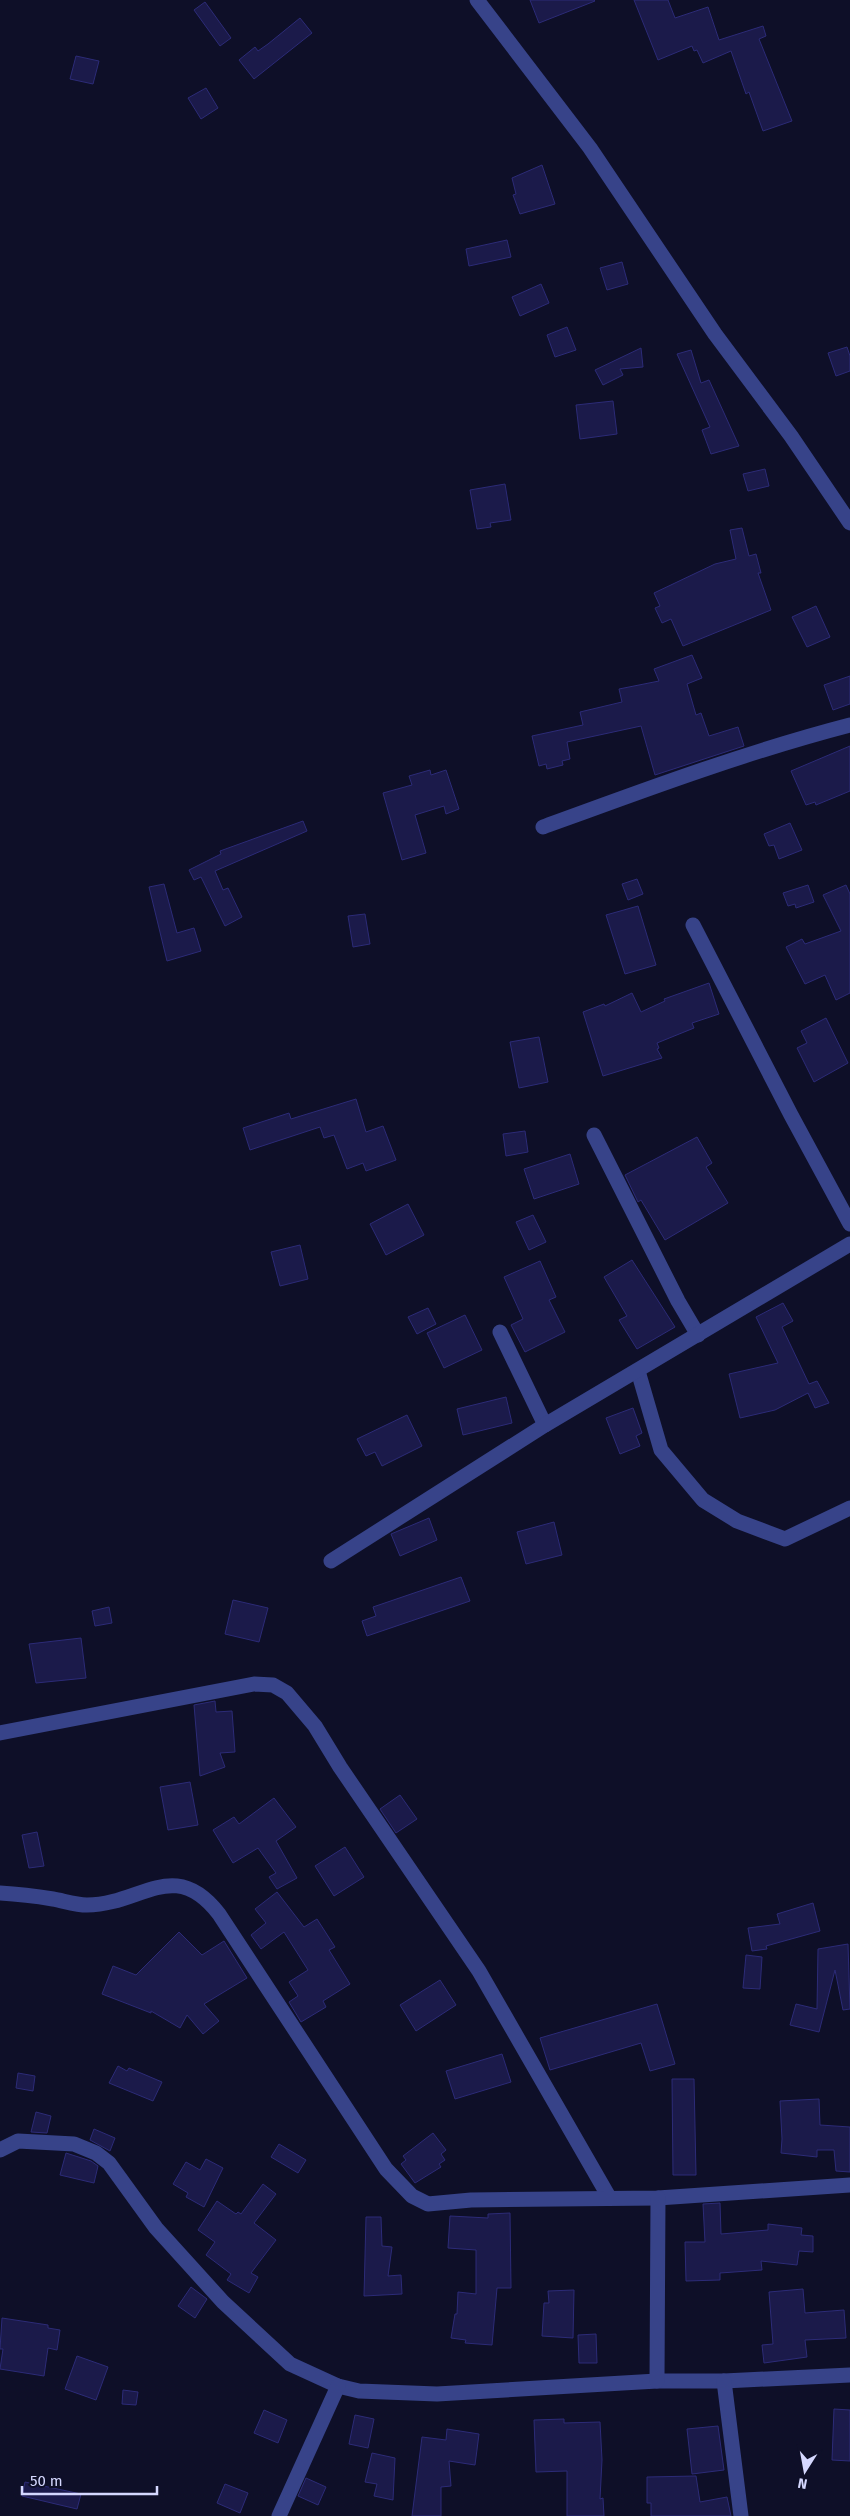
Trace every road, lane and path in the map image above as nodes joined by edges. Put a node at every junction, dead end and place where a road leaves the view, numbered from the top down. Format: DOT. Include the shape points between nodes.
graph roads {
  1 [pos="477,0"];
  2 [pos="850,523"];
  3 [pos="850,725"];
  4 [pos="542,826"];
  5 [pos="694,925"];
  6 [pos="594,1135"];
  7 [pos="850,1224"];
  8 [pos="850,1244"];
  9 [pos="500,1332"];
  10 [pos="698,1335"];
  11 [pos="638,1371"];
  12 [pos="545,1425"];
  13 [pos="850,1508"];
  14 [pos="331,1561"];
  15 [pos="0,1733"];
  16 [pos="0,1894"];
  17 [pos="0,2150"];
  18 [pos="850,2185"];
  19 [pos="609,2197"];
  20 [pos="658,2198"];
  21 [pos="850,2375"];
  22 [pos="657,2381"];
  23 [pos="724,2381"];
  24 [pos="338,2386"];
  25 [pos="279,2516"];
  26 [pos="740,2516"];
  1 -- 2 [label="street" via="590,148 715,334 791,436"];
  3 -- 4 [label="street" via="807,736"];
  5 -- 7 [label="street"];
  6 -- 10 [label="street"];
  8 -- 10 [label="street"];
  9 -- 12 [label="street"];
  10 -- 11 [label="street"];
  11 -- 12 [label="street"];
  11 -- 13 [label="street" via="661,1450 703,1500 737,1521 785,1539"];
  12 -- 14 [label="street"];
  15 -- 19 [label="street" via="254,1684 274,1684 287,1693 315,1726 479,1971"];
  16 -- 19 [label="street" via="24,1894 86,1905 114,1902 168,1885 196,1890 219,1914 386,2169 412,2196 428,2204"];
  17 -- 24 [label="street" via="18,2141 74,2144 96,2153 109,2163 156,2228 223,2302 290,2364"];
  18 -- 20 [label="street"];
  19 -- 20 [label="street"];
  20 -- 22 [label="street"];
  21 -- 23 [label="street"];
  22 -- 23 [label="street"];
  22 -- 24 [label="street" via="437,2394 359,2391"];
  23 -- 26 [label="street"];
  24 -- 25 [label="street"];
}
